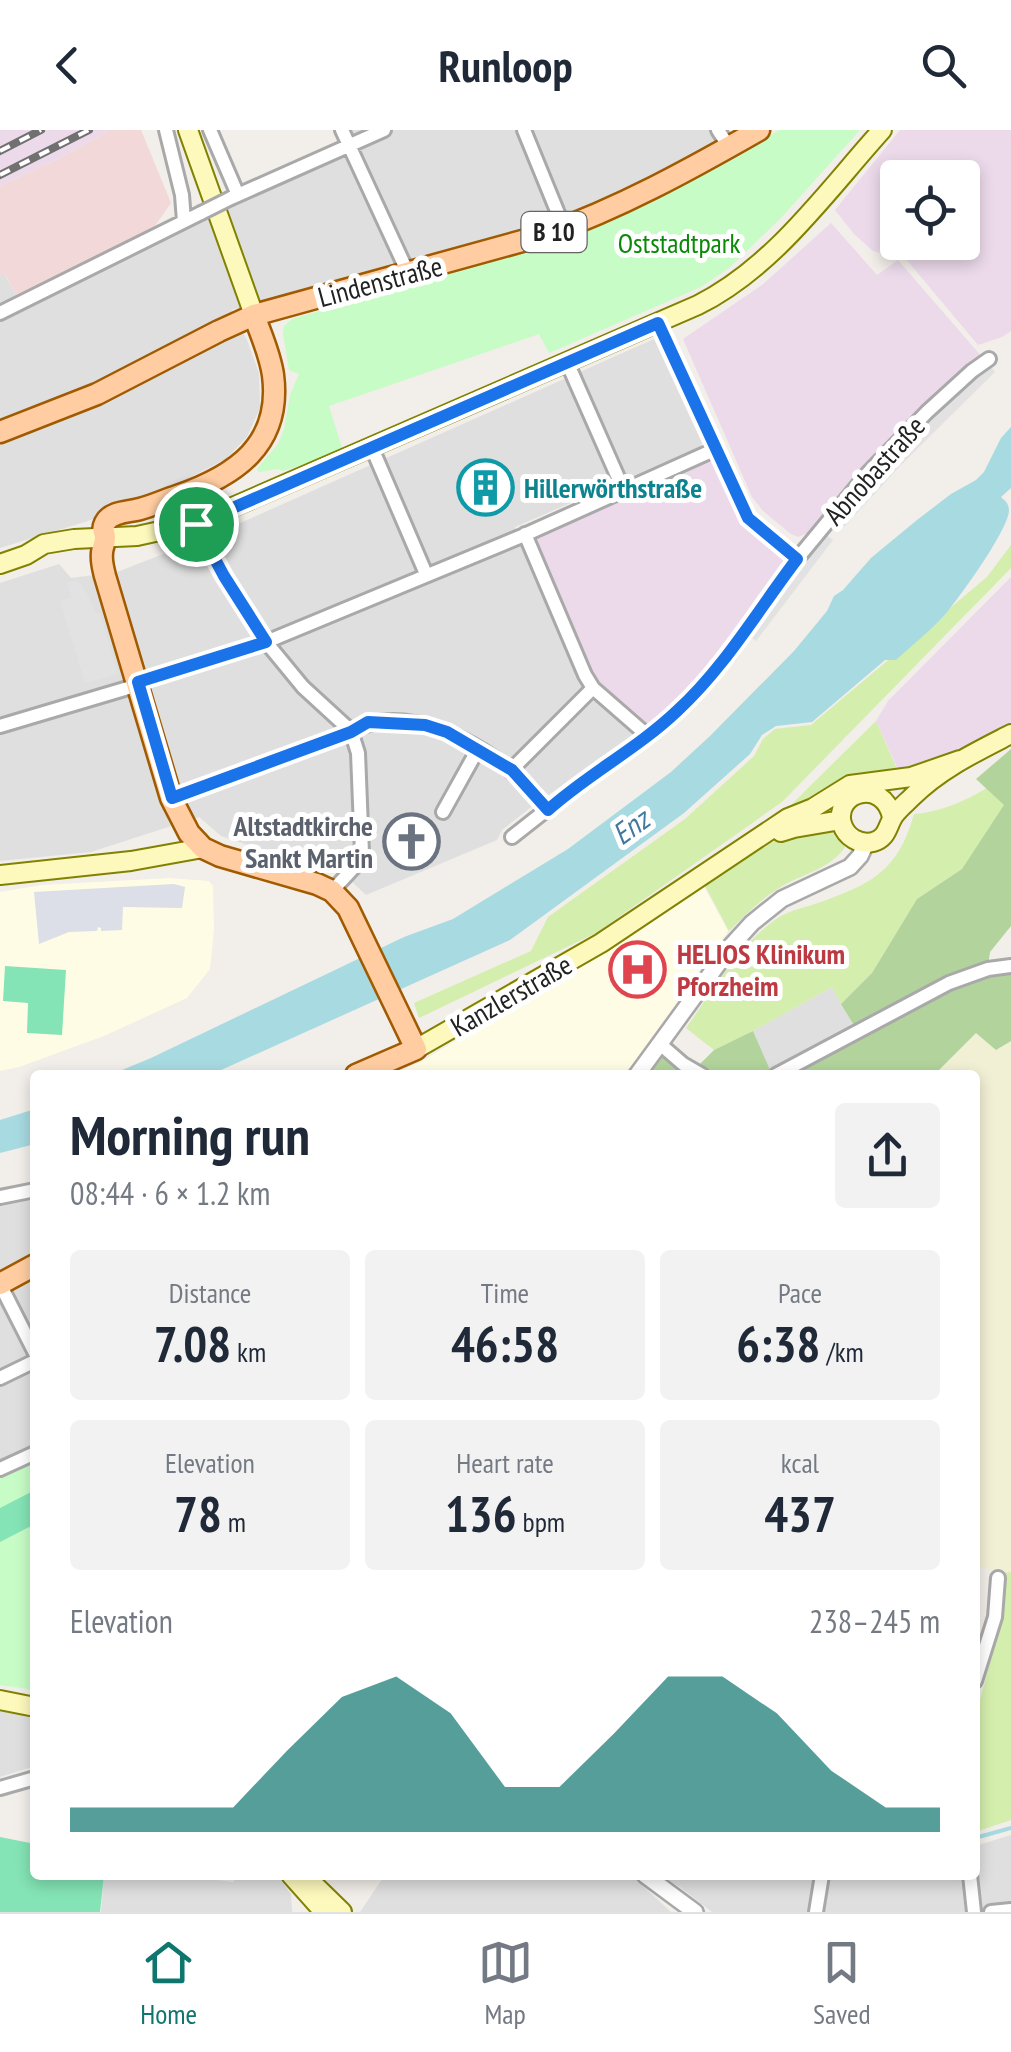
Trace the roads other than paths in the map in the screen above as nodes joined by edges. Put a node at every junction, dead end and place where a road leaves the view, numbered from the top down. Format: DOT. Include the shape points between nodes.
graph roads {
  1 [pos="166,130"];
  2 [pos="188,130"];
  3 [pos="210,130"];
  4 [pos="342,130"];
  5 [pos="384,130"];
  6 [pos="524,130"];
  7 [pos="759,130"];
  8 [pos="882,130"];
  9 [pos="724,138"];
  10 [pos="349,146"];
  11 [pos="235,197"];
  12 [pos="184,221"];
  13 [pos="564,228"];
  14 [pos="408,273"];
  15 [pos="0,313"];
  16 [pos="254,316"];
  17 [pos="658,323"];
  18 [pos="988,359"];
  19 [pos="566,362"];
  20 [pos="0,432"];
  21 [pos="372,448"];
  22 [pos="716,449"];
  23 [pos="623,490"];
  24 [pos="196,524"];
  25 [pos="525,534"];
  26 [pos="104,544"];
  27 [pos="797,559"];
  28 [pos="0,564"];
  29 [pos="426,574"];
  30 [pos="266,642"];
  31 [pos="138,683"];
  32 [pos="593,688"];
  33 [pos="0,726"];
  34 [pos="351,732"];
  35 [pos="1011,734"];
  36 [pos="648,736"];
  37 [pos="478,749"];
  38 [pos="960,760"];
  39 [pos="512,770"];
  40 [pos="924,785"];
  41 [pos="172,798"];
  42 [pos="883,798"];
  43 [pos="548,810"];
  44 [pos="443,812"];
  45 [pos="892,817"];
  46 [pos="841,820"];
  47 [pos="512,837"];
  48 [pos="756,841"];
  49 [pos="866,843"];
  50 [pos="203,848"];
  51 [pos="0,874"];
  52 [pos="332,890"];
  53 [pos="1011,966"];
  54 [pos="410,1036"];
  55 [pos="660,1044"];
  56 [pos="363,1070"];
  57 [pos="641,1070"];
  58 [pos="694,1070"];
  59 [pos="785,1070"];
  60 [pos="30,1191"];
  61 [pos="0,1197"];
  62 [pos="30,1268"];
  63 [pos="0,1284"];
  64 [pos="30,1344"];
  65 [pos="30,1364"];
  66 [pos="0,1378"];
  67 [pos="30,1455"];
  68 [pos="0,1469"];
  69 [pos="998,1578"];
  70 [pos="980,1666"];
  71 [pos="0,1700"];
  72 [pos="30,1706"];
  73 [pos="30,1779"];
  74 [pos="0,1788"];
  75 [pos="296,1880"];
  76 [pos="299,1880"];
  77 [pos="301,1880"];
  78 [pos="651,1880"];
  79 [pos="821,1880"];
  80 [pos="971,1880"];
  81 [pos="1011,1910"];
  82 [pos="300,1912"];
  83 [pos="324,1912"];
  84 [pos="342,1912"];
  85 [pos="695,1912"];
  86 [pos="816,1912"];
  87 [pos="974,1912"];
  88 [pos="990,1912"];
  1 -- 12 [label="street"];
  2 -- 16 [label="main road"];
  3 -- 11 [label="street"];
  4 -- 10 [label="street"];
  5 -- 10 [label="street"];
  6 -- 13 [label="street"];
  7 -- 9 [label="main road, Lindenstraße / B 10"];
  8 -- 17 [label="main road" via="751,271"];
  9 -- 13 [label="main road, Lindenstraße / B 10" via="639,196"];
  10 -- 11 [label="street"];
  10 -- 14 [label="street"];
  11 -- 12 [label="street, bridge"];
  12 -- 15 [label="street"];
  13 -- 14 [label="main road, Lindenstraße / B 10"];
  14 -- 16 [label="main road, Lindenstraße / B 10"];
  16 -- 20 [label="main road, Lindenstraße / B 10" via="97,394"];
  16 -- 26 [label="main road" via="274,387 261,439 226,476 107,520"];
  17 -- 19 [label="main road"];
  17 -- 22 [label="street"];
  18 -- 27 [label="street, Abnobastraße" via="893,445"];
  19 -- 21 [label="main road"];
  19 -- 23 [label="street"];
  21 -- 24 [label="main road"];
  21 -- 29 [label="street"];
  22 -- 23 [label="street"];
  22 -- 27 [label="street" via="748,518"];
  23 -- 25 [label="street"];
  24 -- 26 [label="main road" via="171,541 128,548"];
  24 -- 30 [label="street"];
  25 -- 29 [label="street"];
  25 -- 32 [label="street"];
  26 -- 28 [label="main road"];
  26 -- 31 [label="main road" via="105,576"];
  27 -- 36 [label="street, Abnobastraße" via="706,681"];
  29 -- 30 [label="street"];
  30 -- 31 [label="street"];
  30 -- 34 [label="street"];
  31 -- 33 [label="street"];
  31 -- 41 [label="main road"];
  32 -- 36 [label="street"];
  32 -- 39 [label="street"];
  34 -- 37 [label="street" via="368,722 425,725"];
  34 -- 41 [label="street"];
  34 -- 52 [label="street" via="358,753 362,853"];
  35 -- 38 [label="main road, Kanzlerstraße"];
  36 -- 43 [label="street, Abnobastraße"];
  37 -- 39 [label="street"];
  37 -- 44 [label="street"];
  38 -- 40 [label="main road, Kanzlerstraße"];
  38 -- 48 [label="main road, Kanzlerstraße" via="850,786"];
  39 -- 43 [label="street"];
  40 -- 42 [label="main road, Kanzlerstraße"];
  40 -- 45 [label="main road, Kanzlerstraße"];
  41 -- 50 [label="main road"];
  42 -- 45 [label="main road"];
  42 -- 46 [label="main road, Kanzlerstraße" via="855,795"];
  43 -- 47 [label="street, Abnobastraße"];
  45 -- 49 [label="main road, Kanzlerstraße" via="881,838"];
  46 -- 48 [label="main road, Kanzlerstraße"];
  46 -- 49 [label="main road" via="849,836"];
  48 -- 54 [label="main road, Kanzlerstraße" via="602,944"];
  49 -- 55 [label="street" via="850,868 782,899 752,923"];
  50 -- 51 [label="main road"];
  50 -- 52 [label="main road"];
  52 -- 54 [label="main road" via="358,926"];
  53 -- 59 [label="street" via="949,983"];
  54 -- 56 [label="main road"];
  55 -- 57 [label="street"];
  55 -- 58 [label="street"];
  60 -- 61 [label="street"];
  62 -- 63 [label="main road"];
  63 -- 64 [label="street"];
  65 -- 66 [label="street"];
  67 -- 68 [label="street"];
  69 -- 70 [label="street" via="996,1616"];
  71 -- 72 [label="main road"];
  73 -- 74 [label="street"];
  75 -- 82 [label="main road"];
  76 -- 83 [label="main road"];
  77 -- 84 [label="main road"];
  78 -- 85 [label="street"];
  79 -- 86 [label="street"];
  80 -- 87 [label="street"];
  81 -- 88 [label="street"];
}
